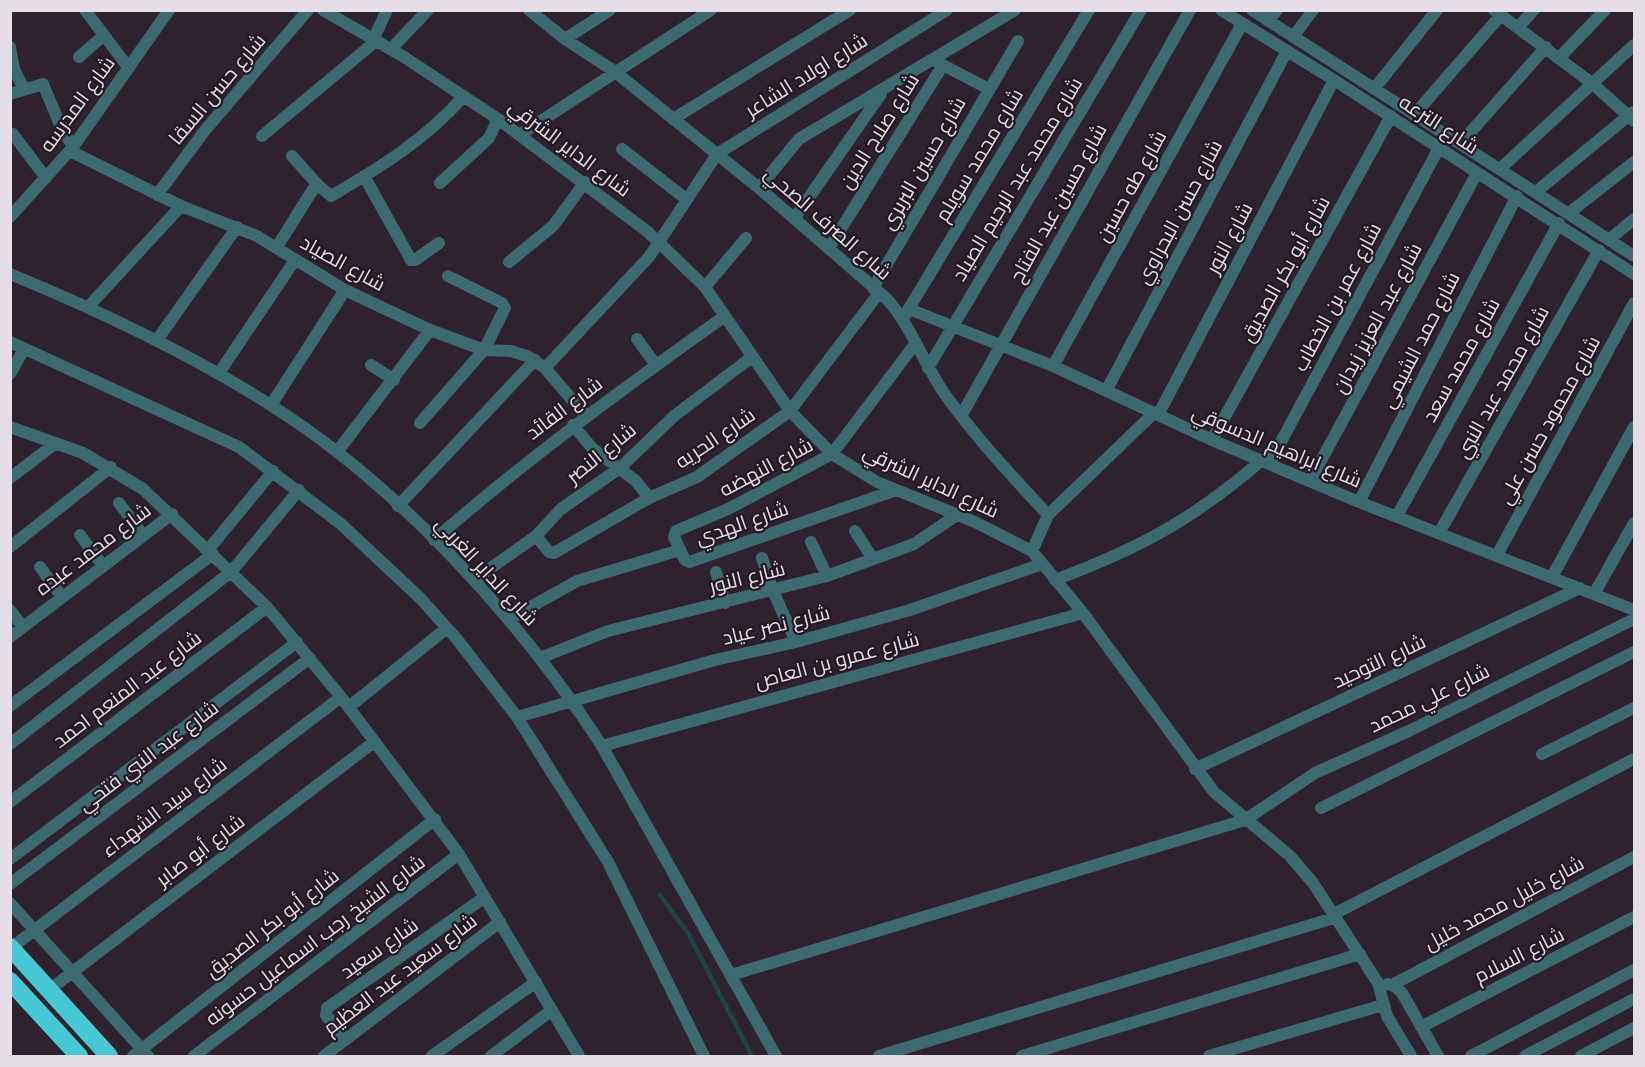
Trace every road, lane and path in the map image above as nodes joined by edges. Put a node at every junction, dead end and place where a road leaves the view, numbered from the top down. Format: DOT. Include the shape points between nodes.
graph roads {
  1 [pos="85,10"];
  2 [pos="169,10"];
  3 [pos="308,10"];
  4 [pos="323,10"];
  5 [pos="387,10"];
  6 [pos="428,10"];
  7 [pos="528,10"];
  8 [pos="610,10"];
  9 [pos="711,10"];
  10 [pos="850,10"];
  11 [pos="947,10"];
  12 [pos="1015,10"];
  13 [pos="1089,10"];
  14 [pos="1141,10"];
  15 [pos="1190,10"];
  16 [pos="1221,10"];
  17 [pos="1252,10"];
  18 [pos="1276,10"];
  19 [pos="1313,10"];
  20 [pos="1437,10"];
  21 [pos="1534,10"];
  22 [pos="1605,10"];
  23 [pos="1497,13"];
  24 [pos="1268,21"];
  25 [pos="1242,24"];
  26 [pos="1518,27"];
  27 [pos="103,36"];
  28 [pos="1293,37"];
  29 [pos="565,39"];
  30 [pos="374,40"];
  31 [pos="1018,40"];
  32 [pos="1635,45"];
  33 [pos="10,47"];
  34 [pos="1546,47"];
  35 [pos="391,49"];
  36 [pos="1287,51"];
  37 [pos="79,57"];
  38 [pos="1559,58"];
  39 [pos="938,62"];
  40 [pos="128,67"];
  41 [pos="614,71"];
  42 [pos="1334,80"];
  43 [pos="1593,84"];
  44 [pos="24,89"];
  45 [pos="989,89"];
  46 [pos="1374,89"];
  47 [pos="884,90"];
  48 [pos="10,94"];
  49 [pos="464,96"];
  50 [pos="1414,115"];
  51 [pos="1391,116"];
  52 [pos="1632,116"];
  53 [pos="498,119"];
  54 [pos="673,119"];
  55 [pos="13,134"];
  56 [pos="521,134"];
  57 [pos="262,136"];
  58 [pos="1460,144"];
  59 [pos="1439,148"];
  60 [pos="72,149"];
  61 [pos="622,149"];
  62 [pos="717,154"];
  63 [pos="292,156"];
  64 [pos="1635,162"];
  65 [pos="1501,168"];
  66 [pos="1478,172"];
  67 [pos="364,176"];
  68 [pos="46,178"];
  69 [pos="585,182"];
  70 [pos="440,183"];
  71 [pos="318,185"];
  72 [pos="759,188"];
  73 [pos="1537,191"];
  74 [pos="157,195"];
  75 [pos="1517,196"];
  76 [pos="686,199"];
  77 [pos="181,206"];
  78 [pos="1569,213"];
  79 [pos="10,217"];
  80 [pos="794,219"];
  81 [pos="1635,219"];
  82 [pos="1559,223"];
  83 [pos="237,227"];
  84 [pos="746,238"];
  85 [pos="1611,239"];
  86 [pos="658,242"];
  87 [pos="439,243"];
  88 [pos="277,247"];
  89 [pos="829,248"];
  90 [pos="1599,250"];
  91 [pos="1635,256"];
  92 [pos="295,260"];
  93 [pos="509,262"];
  94 [pos="10,274"];
  95 [pos="1635,274"];
  96 [pos="448,276"];
  97 [pos="705,287"];
  98 [pos="345,290"];
  99 [pos="876,291"];
  100 [pos="1635,303"];
  101 [pos="89,306"];
  102 [pos="906,314"];
  103 [pos="725,316"];
  104 [pos="952,326"];
  105 [pos="430,330"];
  106 [pos="638,339"];
  107 [pos="157,340"];
  108 [pos="10,342"];
  109 [pos="915,344"];
  110 [pos="1000,345"];
  111 [pos="24,349"];
  112 [pos="483,350"];
  113 [pos="752,357"];
  114 [pos="540,364"];
  115 [pos="371,365"];
  116 [pos="656,365"];
  117 [pos="1053,366"];
  118 [pos="928,368"];
  119 [pos="219,373"];
  120 [pos="10,374"];
  121 [pos="394,380"];
  122 [pos="1106,391"];
  123 [pos="271,405"];
  124 [pos="790,411"];
  125 [pos="1156,414"];
  126 [pos="586,416"];
  127 [pos="961,416"];
  128 [pos="420,423"];
  129 [pos="573,425"];
  130 [pos="10,427"];
  131 [pos="1635,427"];
  132 [pos="1212,440"];
  133 [pos="56,443"];
  134 [pos="337,452"];
  135 [pos="832,454"];
  136 [pos="1265,462"];
  137 [pos="111,467"];
  138 [pos="620,468"];
  139 [pos="273,471"];
  140 [pos="10,478"];
  141 [pos="1310,482"];
  142 [pos="299,490"];
  143 [pos="896,490"];
  144 [pos="649,498"];
  145 [pos="1359,502"];
  146 [pos="119,503"];
  147 [pos="398,506"];
  148 [pos="171,514"];
  149 [pos="957,515"];
  150 [pos="1048,515"];
  151 [pos="1397,516"];
  152 [pos="1635,523"];
  153 [pos="855,531"];
  154 [pos="1440,533"];
  155 [pos="80,535"];
  156 [pos="143,536"];
  157 [pos="536,536"];
  158 [pos="434,540"];
  159 [pos="811,542"];
  160 [pos="10,547"];
  161 [pos="680,550"];
  162 [pos="1032,551"];
  163 [pos="210,552"];
  164 [pos="1497,555"];
  165 [pos="762,558"];
  166 [pos="873,560"];
  167 [pos="1042,564"];
  168 [pos="103,566"];
  169 [pos="40,567"];
  170 [pos="231,572"];
  171 [pos="716,572"];
  172 [pos="827,576"];
  173 [pos="1552,577"];
  174 [pos="474,580"];
  175 [pos="1055,580"];
  176 [pos="1580,588"];
  177 [pos="773,591"];
  178 [pos="1594,594"];
  179 [pos="62,597"];
  180 [pos="725,603"];
  181 [pos="267,607"];
  182 [pos="10,610"];
  183 [pos="1635,610"];
  184 [pos="1083,613"];
  185 [pos="509,619"];
  186 [pos="1635,620"];
  187 [pos="23,627"];
  188 [pos="447,628"];
  189 [pos="10,637"];
  190 [pos="297,642"];
  191 [pos="796,642"];
  192 [pos="1635,652"];
  193 [pos="310,658"];
  194 [pos="540,658"];
  195 [pos="573,701"];
  196 [pos="345,702"];
  197 [pos="10,706"];
  198 [pos="1635,708"];
  199 [pos="517,717"];
  200 [pos="374,742"];
  201 [pos="10,744"];
  202 [pos="602,746"];
  203 [pos="1542,754"];
  204 [pos="1635,759"];
  205 [pos="1195,769"];
  206 [pos="10,802"];
  207 [pos="1321,808"];
  208 [pos="435,819"];
  209 [pos="1245,820"];
  210 [pos="459,854"];
  211 [pos="1635,856"];
  212 [pos="10,859"];
  213 [pos="10,884"];
  214 [pos="485,897"];
  215 [pos="10,903"];
  216 [pos="1335,916"];
  217 [pos="1635,917"];
  218 [pos="500,922"];
  219 [pos="35,930"];
  220 [pos="11,948"];
  221 [pos="1359,954"];
  222 [pos="1635,970"];
  223 [pos="72,972"];
  224 [pos="731,975"];
  225 [pos="10,981"];
  226 [pos="536,982"];
  227 [pos="1378,983"];
  228 [pos="1392,985"];
  229 [pos="49,990"];
  230 [pos="1635,999"];
  231 [pos="1383,1005"];
  232 [pos="552,1010"];
  233 [pos="1421,1027"];
  234 [pos="1635,1028"];
  235 [pos="345,1040"];
  236 [pos="141,1054"];
  237 [pos="79,1056"];
  238 [pos="109,1056"];
  239 [pos="194,1056"];
  240 [pos="324,1056"];
  241 [pos="432,1056"];
  242 [pos="491,1056"];
  243 [pos="579,1056"];
  244 [pos="704,1056"];
  245 [pos="776,1056"];
  246 [pos="879,1056"];
  247 [pos="1022,1056"];
  248 [pos="1209,1056"];
  249 [pos="1412,1056"];
  250 [pos="1438,1056"];
  251 [pos="1471,1056"];
  252 [pos="1525,1056"];
  253 [pos="1581,1056"];
  1 -- 27 [label="street"];
  2 -- 40 [label="street, شارع المدرسه"];
  3 -- 74 [label="street, شارع حسن السقا" via="206,129"];
  4 -- 30 [label="street, شارع الداير الشرقي"];
  5 -- 30 [label="street"];
  6 -- 35 [label="street"];
  7 -- 29 [label="street, شارع الصرف الصحي"];
  8 -- 29 [label="street"];
  9 -- 41 [label="street"];
  10 -- 54 [label="street"];
  11 -- 62 [label="street, شارع اولاد الشاعر"];
  12 -- 39 [label="street"];
  13 -- 102 [label="street, شارع محمد سويلم"];
  14 -- 104 [label="street, شارع محمد عبد الرحيم الصياد"];
  15 -- 110 [label="street, شارع حسين عبد الفتاح"];
  16 -- 25 [label="street, شارع الترعه"];
  17 -- 24 [label="street, شارع الترعه"];
  18 -- 24 [label="street"];
  19 -- 28 [label="street"];
  20 -- 46 [label="street"];
  21 -- 26 [label="street"];
  22 -- 38 [label="street"];
  23 -- 26 [label="street"];
  23 -- 50 [label="street"];
  24 -- 28 [label="street, شارع الترعه"];
  25 -- 36 [label="street, شارع الترعه"];
  25 -- 117 [label="street, شارع طه حسين"];
  26 -- 34 [label="street"];
  27 -- 37 [label="street"];
  27 -- 40 [label="street"];
  28 -- 46 [label="street, شارع الترعه"];
  29 -- 41 [label="street, شارع الصرف الصحي"];
  30 -- 35 [label="street, شارع الداير الشرقي"];
  30 -- 57 [label="street"];
  31 -- 45 [label="street, شارع حسين البربري"];
  32 -- 43 [label="street"];
  33 -- 44 [label="street" via="14,69"];
  34 -- 38 [label="street"];
  34 -- 58 [label="street"];
  35 -- 49 [label="street, شارع الداير الشرقي"];
  36 -- 42 [label="street, شارع الترعه"];
  36 -- 122 [label="street, شارع حسن البحراوي"];
  38 -- 43 [label="street"];
  39 -- 45 [label="street"];
  39 -- 47 [label="street"];
  39 -- 89 [label="street, شارع صلاح الدين"];
  40 -- 60 [label="street, شارع المدرسه"];
  41 -- 54 [label="street, شارع الصرف الصحي"];
  41 -- 56 [label="street"];
  42 -- 51 [label="street, شارع الترعه"];
  42 -- 125 [label="street, شارع النور"];
  43 -- 52 [label="street"];
  43 -- 65 [label="street"];
  44 -- 48 [label="street"];
  44 -- 60 [label="street" via="41,83 45,86"];
  45 -- 99 [label="street, شارع حسين البربري"];
  46 -- 50 [label="street, شارع الترعه"];
  47 -- 72 [label="street" via="799,138"];
  47 -- 80 [label="street"];
  49 -- 53 [label="street, شارع الداير الشرقي"];
  49 -- 67 [label="street" via="422,138"];
  50 -- 58 [label="street, شارع الترعه"];
  51 -- 59 [label="street, شارع الترعه"];
  51 -- 132 [label="street, شارع أبو بكر الصديق"];
  52 -- 73 [label="street"];
  53 -- 56 [label="street, شارع الداير الشرقي"];
  53 -- 70 [label="street" via="489,138"];
  54 -- 62 [label="street, شارع الصرف الصحي"];
  55 -- 68 [label="street"];
  56 -- 69 [label="street, شارع الداير الشرقي"];
  58 -- 65 [label="street, شارع الترعه"];
  59 -- 66 [label="street, شارع الترعه"];
  59 -- 136 [label="street, شارع عمر بن الخطاب"];
  60 -- 68 [label="street, شارع المدرسه"];
  60 -- 74 [label="street, شارع الصياد"];
  61 -- 76 [label="street"];
  62 -- 72 [label="street, شارع الصرف الصحي"];
  62 -- 76 [label="street"];
  63 -- 71 [label="street"];
  64 -- 78 [label="street"];
  65 -- 73 [label="street, شارع الترعه"];
  66 -- 75 [label="street, شارع الترعه"];
  66 -- 141 [label="street, شارع عبد العزيز زيدان"];
  67 -- 71 [label="street" via="331,196"];
  67 -- 87 [label="street" via="411,260"];
  68 -- 79 [label="street, شارع المدرسه"];
  69 -- 86 [label="street, شارع الداير الشرقي"];
  69 -- 93 [label="street" via="553,226"];
  71 -- 88 [label="street"];
  72 -- 80 [label="street, شارع الصرف الصحي"];
  73 -- 78 [label="street, شارع الترعه"];
  74 -- 77 [label="street, شارع الصياد"];
  75 -- 82 [label="street, شارع الترعه"];
  75 -- 145 [label="street, شارع حمد الشيمي"];
  76 -- 86 [label="street"];
  77 -- 83 [label="street, شارع الصياد"];
  77 -- 101 [label="street"];
  78 -- 85 [label="street, شارع الترعه"];
  80 -- 89 [label="street, شارع الصرف الصحي"];
  81 -- 85 [label="street"];
  82 -- 90 [label="street, شارع الترعه"];
  82 -- 151 [label="street, شارع محمد سعد"];
  83 -- 88 [label="street, شارع الصياد"];
  83 -- 107 [label="street"];
  84 -- 97 [label="street"];
  85 -- 91 [label="street, شارع الترعه"];
  86 -- 97 [label="street, شارع الداير الشرقي"];
  86 -- 114 [label="street" via="649,257"];
  88 -- 92 [label="street, شارع الصياد"];
  89 -- 99 [label="street, شارع الصرف الصحي"];
  90 -- 95 [label="street, شارع الترعه"];
  90 -- 154 [label="street, شارع محمد عبد النبي"];
  92 -- 98 [label="street, شارع الصياد"];
  92 -- 119 [label="street"];
  94 -- 101 [label="street, شارع الداير الغربي"];
  96 -- 112 [label="street" via="505,306"];
  97 -- 103 [label="street, شارع الداير الشرقي"];
  98 -- 105 [label="street, شارع الصياد"];
  98 -- 123 [label="street"];
  99 -- 102 [label="street, شارع الصرف الصحي"];
  99 -- 124 [label="street, شارع الحريه"];
  100 -- 164 [label="street, شارع محمود حسن علي"];
  101 -- 107 [label="street, شارع الداير الغربي"];
  102 -- 104 [label="street, شارع ابراهيم الدسوقي"];
  102 -- 109 [label="street, شارع الصرف الصحي"];
  103 -- 113 [label="street, شارع الداير الشرقي"];
  103 -- 116 [label="street, شارع القائد"];
  104 -- 110 [label="street, شارع ابراهيم الدسوقي"];
  104 -- 118 [label="street, شارع محمد عبد الرحيم الصياد"];
  105 -- 112 [label="street, شارع الصياد"];
  105 -- 121 [label="street"];
  106 -- 116 [label="street"];
  107 -- 119 [label="street, شارع الداير الغربي"];
  108 -- 111 [label="street"];
  109 -- 118 [label="street, شارع الصرف الصحي"];
  109 -- 135 [label="street, شارع النهضه"];
  110 -- 117 [label="street, شارع ابراهيم الدسوقي"];
  110 -- 127 [label="street, شارع حسين عبد الفتاح"];
  111 -- 120 [label="street"];
  111 -- 139 [label="street" via="239,447"];
  112 -- 114 [label="street, شارع الصياد" via="511,351"];
  112 -- 128 [label="street"];
  113 -- 124 [label="street, شارع الداير الشرقي"];
  113 -- 138 [label="street, شارع النصر" via="674,416"];
  114 -- 126 [label="street"];
  114 -- 147 [label="street"];
  115 -- 121 [label="street"];
  116 -- 126 [label="street, شارع القائد"];
  117 -- 122 [label="street, شارع ابراهيم الدسوقي"];
  118 -- 127 [label="street, شارع الصرف الصحي"];
  119 -- 123 [label="street, شارع الداير الغربي"];
  121 -- 134 [label="street"];
  122 -- 125 [label="street, شارع ابراهيم الدسوقي"];
  123 -- 134 [label="street, شارع الداير الغربي"];
  124 -- 135 [label="street, شارع الداير الشرقي"];
  124 -- 144 [label="street, شارع الحريه" via="697,477"];
  125 -- 132 [label="street, شارع ابراهيم الدسوقي"];
  125 -- 150 [label="street, شارع النور"];
  126 -- 129 [label="street, شارع القائد"];
  127 -- 150 [label="street, شارع الصرف الصحي"];
  129 -- 138 [label="street" via="592,448"];
  129 -- 158 [label="street, شارع القائد"];
  130 -- 133 [label="street"];
  131 -- 173 [label="street"];
  132 -- 136 [label="street, شارع ابراهيم الدسوقي"];
  133 -- 137 [label="street"];
  133 -- 140 [label="street"];
  134 -- 147 [label="street, شارع الداير الغربي"];
  135 -- 143 [label="street, شارع الداير الشرقي"];
  135 -- 161 [label="street, شارع النهضه" via="739,504 676,531 674,537"];
  136 -- 141 [label="street, شارع ابراهيم الدسوقي"];
  136 -- 175 [label="street" via="1180,523 1135,548"];
  137 -- 148 [label="street"];
  137 -- 160 [label="street"];
  138 -- 144 [label="street"];
  138 -- 157 [label="street, شارع النصر" via="561,509"];
  139 -- 142 [label="street"];
  139 -- 163 [label="street"];
  141 -- 145 [label="street, شارع ابراهيم الدسوقي"];
  142 -- 170 [label="street"];
  142 -- 188 [label="street" via="381,560"];
  143 -- 149 [label="street, شارع الداير الشرقي"];
  143 -- 161 [label="street, شارع الهدي" via="689,562"];
  144 -- 157 [label="street, شارع الحريه" via="554,553"];
  145 -- 151 [label="street, شارع ابراهيم الدسوقي"];
  146 -- 156 [label="street"];
  147 -- 158 [label="street, شارع الداير الغربي"];
  148 -- 156 [label="street, شارع محمد عبده"];
  148 -- 163 [label="street"];
  149 -- 162 [label="street, شارع الداير الشرقي"];
  149 -- 166 [label="street, شارع النور" via="914,544"];
  150 -- 162 [label="street"];
  151 -- 154 [label="street, شارع ابراهيم الدسوقي"];
  152 -- 178 [label="street"];
  153 -- 166 [label="street"];
  154 -- 164 [label="street, شارع ابراهيم الدسوقي"];
  155 -- 168 [label="street"];
  156 -- 168 [label="street, شارع محمد عبده"];
  157 -- 174 [label="street, شارع النصر"];
  158 -- 174 [label="street, شارع الداير الغربي"];
  159 -- 172 [label="street"];
  161 -- 185 [label="street, شارع الهدي" via="577,581"];
  162 -- 167 [label="street, شارع الداير الشرقي"];
  163 -- 170 [label="street"];
  163 -- 197 [label="street"];
  164 -- 173 [label="street, شارع ابراهيم الدسوقي"];
  165 -- 177 [label="street"];
  166 -- 172 [label="street, شارع النور"];
  167 -- 175 [label="street, شارع الداير الشرقي"];
  167 -- 191 [label="street, شارع نصر عياد" via="909,610"];
  168 -- 179 [label="street, شارع محمد عبده"];
  169 -- 179 [label="street"];
  170 -- 181 [label="street"];
  170 -- 201 [label="street"];
  171 -- 180 [label="street"];
  172 -- 177 [label="street, شارع النور"];
  173 -- 176 [label="street, شارع ابراهيم الدسوقي"];
  174 -- 185 [label="street, شارع الداير الغربي"];
  175 -- 184 [label="street, شارع الداير الشرقي"];
  176 -- 178 [label="street, شارع ابراهيم الدسوقي"];
  176 -- 205 [label="street, شارع التوحيد"];
  177 -- 180 [label="street, شارع النور"];
  177 -- 191 [label="street"];
  178 -- 183 [label="street, شارع ابراهيم الدسوقي"];
  179 -- 187 [label="street, شارع محمد عبده"];
  180 -- 194 [label="street, شارع النور" via="608,631"];
  181 -- 190 [label="street"];
  181 -- 206 [label="street, شارع عبد المنعم احمد"];
  182 -- 187 [label="street"];
  184 -- 202 [label="street, شارع عمرو بن العاص"];
  184 -- 205 [label="street, شارع الداير الشرقي"];
  185 -- 194 [label="street, شارع الداير الغربي"];
  186 -- 209 [label="street, شارع علي محمد" via="1411,730 1315,772"];
  187 -- 189 [label="street, شارع محمد عبده"];
  188 -- 196 [label="street, شارع سيد الشهداء"];
  188 -- 199 [label="street"];
  190 -- 193 [label="street"];
  190 -- 212 [label="street"];
  191 -- 195 [label="street, شارع نصر عياد" via="716,660"];
  192 -- 207 [label="street"];
  193 -- 196 [label="street"];
  193 -- 213 [label="street, شارع عبد النبي فتحي"];
  194 -- 195 [label="street, شارع الداير الغربي"];
  195 -- 199 [label="street, شارع نصر عياد"];
  195 -- 202 [label="street, شارع الداير الغربي"];
  196 -- 200 [label="street"];
  196 -- 219 [label="street, شارع سيد الشهداء"];
  198 -- 203 [label="street"];
  199 -- 244 [label="street" via="608,862"];
  200 -- 208 [label="street"];
  200 -- 223 [label="street, شارع أبو صابر"];
  202 -- 224 [label="street, شارع الداير الغربي"];
  204 -- 216 [label="street"];
  205 -- 209 [label="street, شارع الداير الشرقي"];
  208 -- 210 [label="street"];
  208 -- 236 [label="street, شارع أبو بكر الصديق"];
  209 -- 216 [label="street, شارع الداير الشرقي" via="1290,856"];
  209 -- 224 [label="street, شارع علي محمد"];
  210 -- 214 [label="street"];
  210 -- 239 [label="street, شارع الشيخ رجب اسماعيل حسونه"];
  211 -- 228 [label="street, شارع خليل محمد خليل"];
  214 -- 218 [label="street"];
  214 -- 235 [label="street, شارع سعيد" via="327,1008 326,1015"];
  215 -- 219 [label="street"];
  216 -- 221 [label="street, شارع الداير الشرقي"];
  216 -- 246 [label="street"];
  217 -- 233 [label="street, شارع السلام"];
  218 -- 226 [label="street"];
  218 -- 235 [label="street, شارع سعيد عبد العظيم"];
  219 -- 220 [label="street, شارع سيد الشهداء"];
  219 -- 223 [label="street"];
  220 -- 229 [label="highway"];
  221 -- 227 [label="street, شارع الداير الشرقي"];
  221 -- 247 [label="street"];
  222 -- 251 [label="street"];
  223 -- 229 [label="street, شارع أبو صابر"];
  223 -- 236 [label="street"];
  224 -- 245 [label="street, شارع الداير الغربي"];
  225 -- 237 [label="highway"];
  226 -- 232 [label="street"];
  226 -- 241 [label="street"];
  227 -- 228 [label="street"];
  227 -- 231 [label="street, شارع الداير الشرقي"];
  228 -- 233 [label="street" via="1402,993"];
  229 -- 238 [label="highway"];
  230 -- 252 [label="street"];
  231 -- 248 [label="street"];
  231 -- 249 [label="street, شارع الداير الشرقي"];
  232 -- 242 [label="street"];
  232 -- 243 [label="street"];
  233 -- 250 [label="street"];
  234 -- 253 [label="street"];
  235 -- 240 [label="street, شارع سعيد عبد العظيم"];
}
